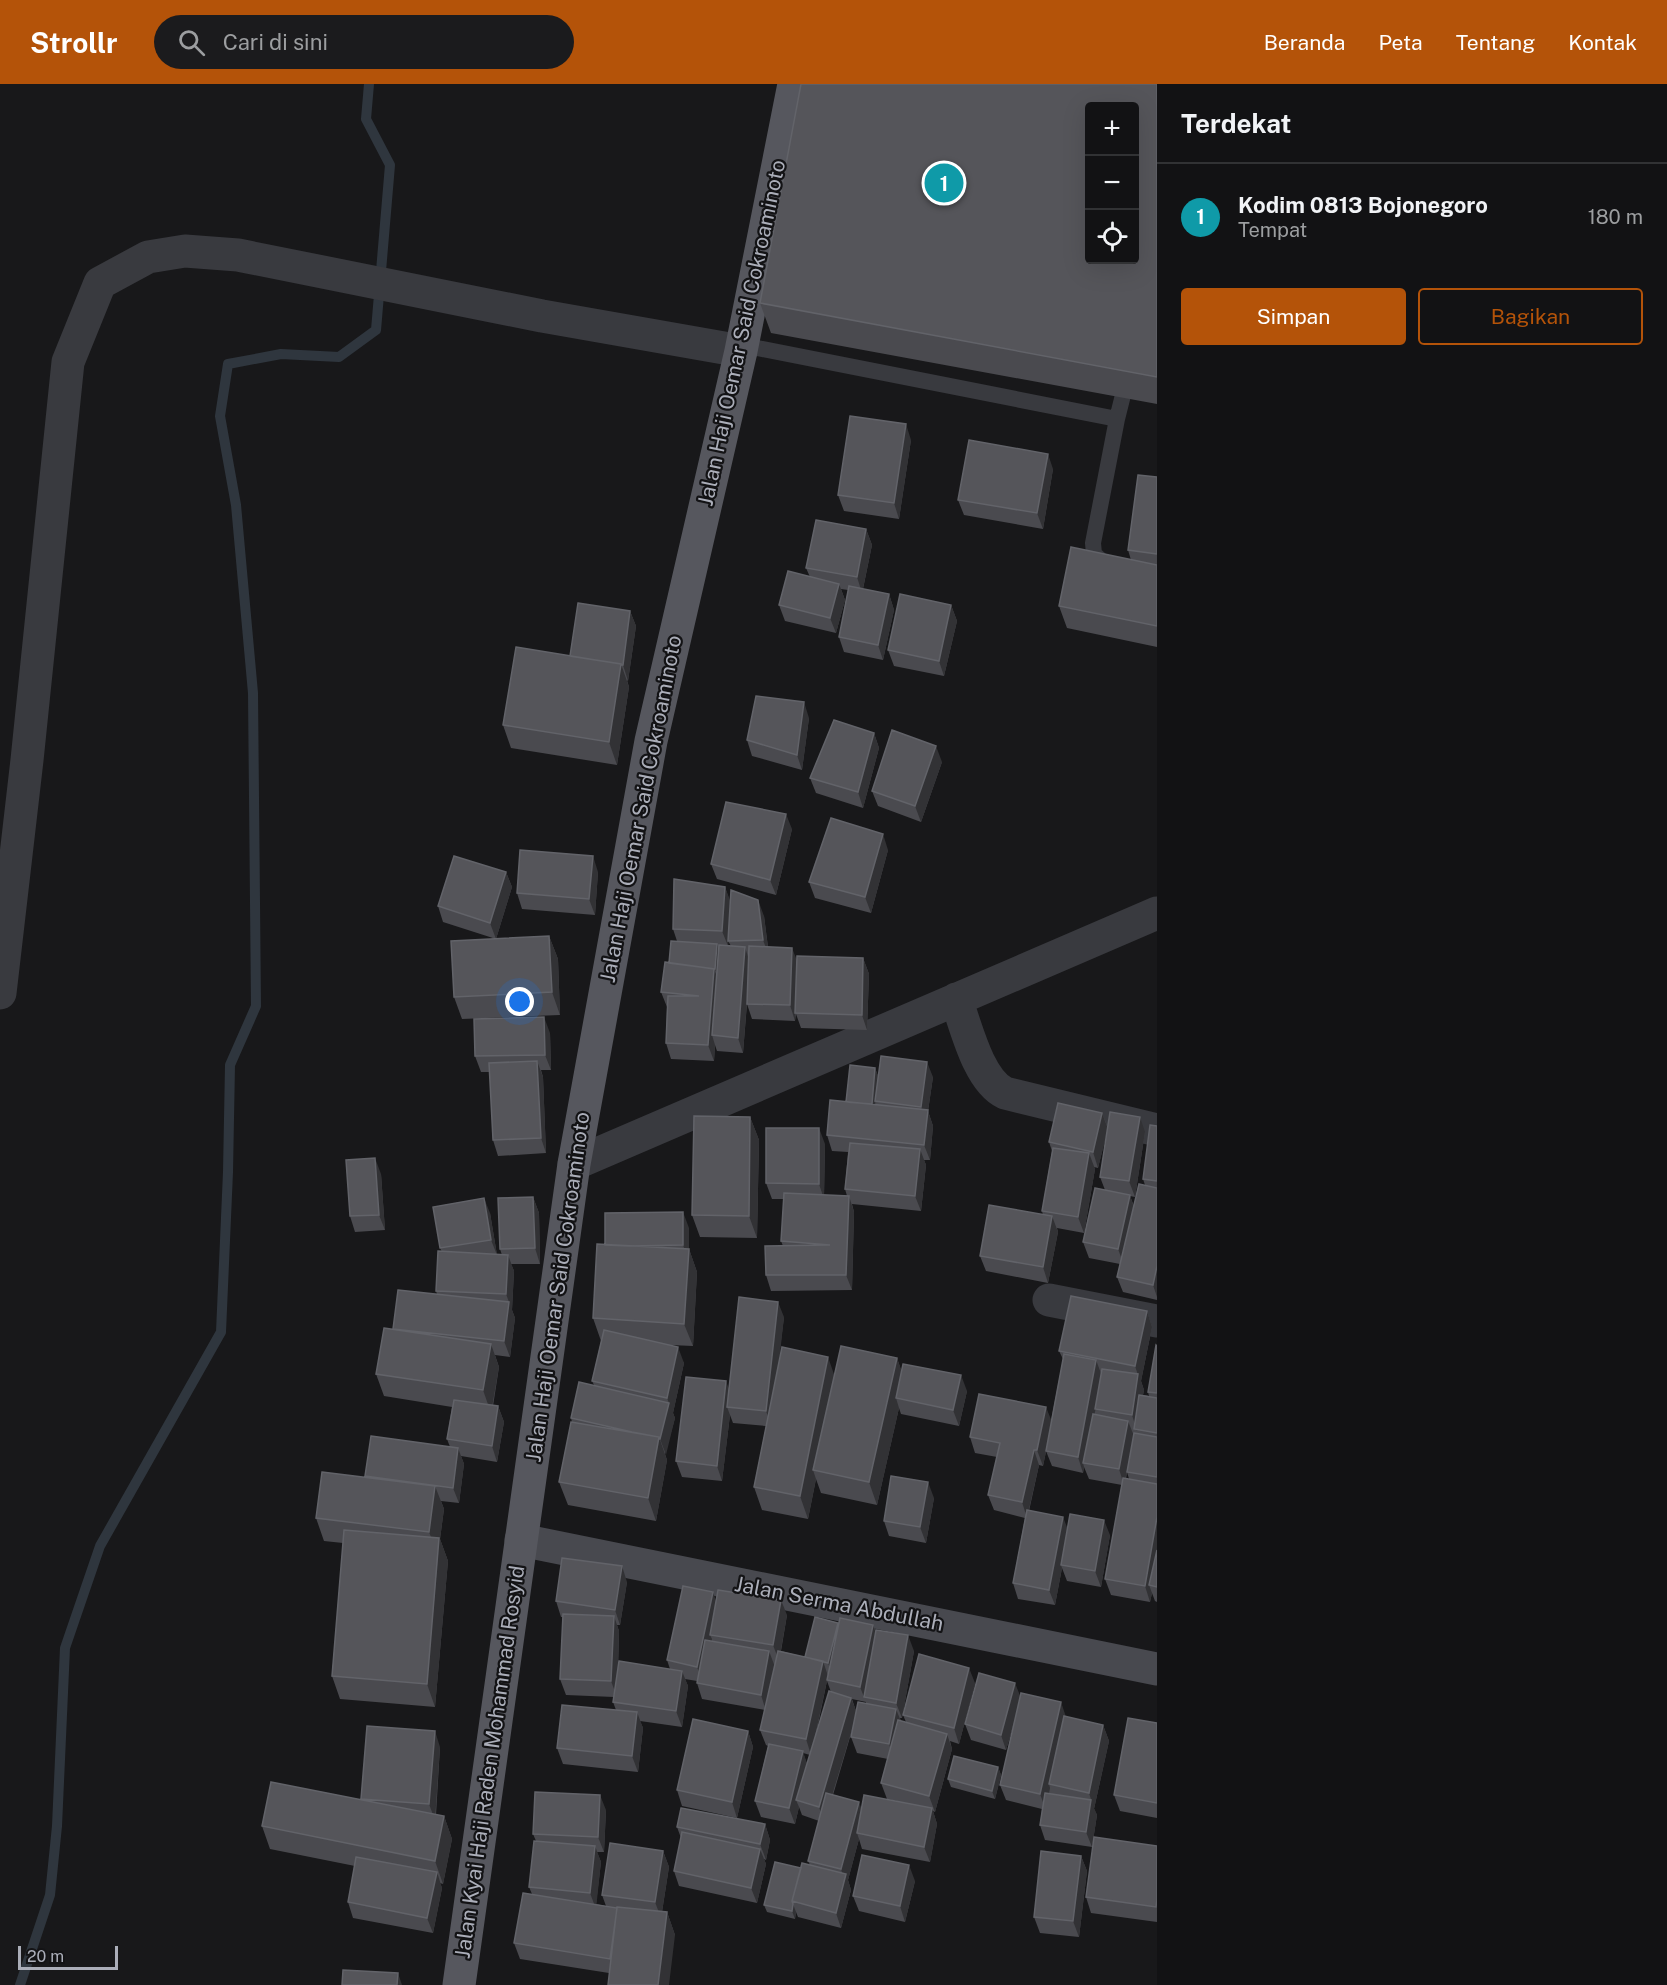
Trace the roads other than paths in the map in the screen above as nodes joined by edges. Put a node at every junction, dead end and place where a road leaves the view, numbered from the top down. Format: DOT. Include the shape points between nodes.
graph roads {
  1 [pos="794,84"];
  2 [pos="741,348"];
  3 [pos="1133,357"];
  4 [pos="1117,419"];
  5 [pos="1126,570"];
  6 [pos="1157,913"];
  7 [pos="0,993"];
  8 [pos="956,999"];
  9 [pos="1157,1130"];
  10 [pos="574,1164"];
  11 [pos="1049,1300"];
  12 [pos="1157,1321"];
  13 [pos="521,1540"];
  14 [pos="1157,1669"];
  15 [pos="459,1985"];
  1 -- 2 [label="main road, Jalan Haji Oemar Said Cokroaminoto"];
  2 -- 4 [label="lane"];
  2 -- 7 [label="street" via="542,316 238,255 184,251 148,257 100,283 68,362"];
  2 -- 10 [label="main road, Jalan Haji Oemar Said Cokroaminoto" via="651,741"];
  3 -- 4 [label="lane"];
  4 -- 5 [label="lane" via="1093,543 1094,554 1106,564"];
  6 -- 8 [label="street"];
  8 -- 9 [label="street" via="983,1073 996,1089"];
  8 -- 10 [label="street"];
  10 -- 13 [label="main road, Jalan Haji Oemar Said Cokroaminoto"];
  11 -- 12 [label="street"];
  13 -- 14 [label="main road, Jalan Serma Abdullah"];
  13 -- 15 [label="main road, Jalan Kyai Haji Raden Mohammad Rosyid"];
}
